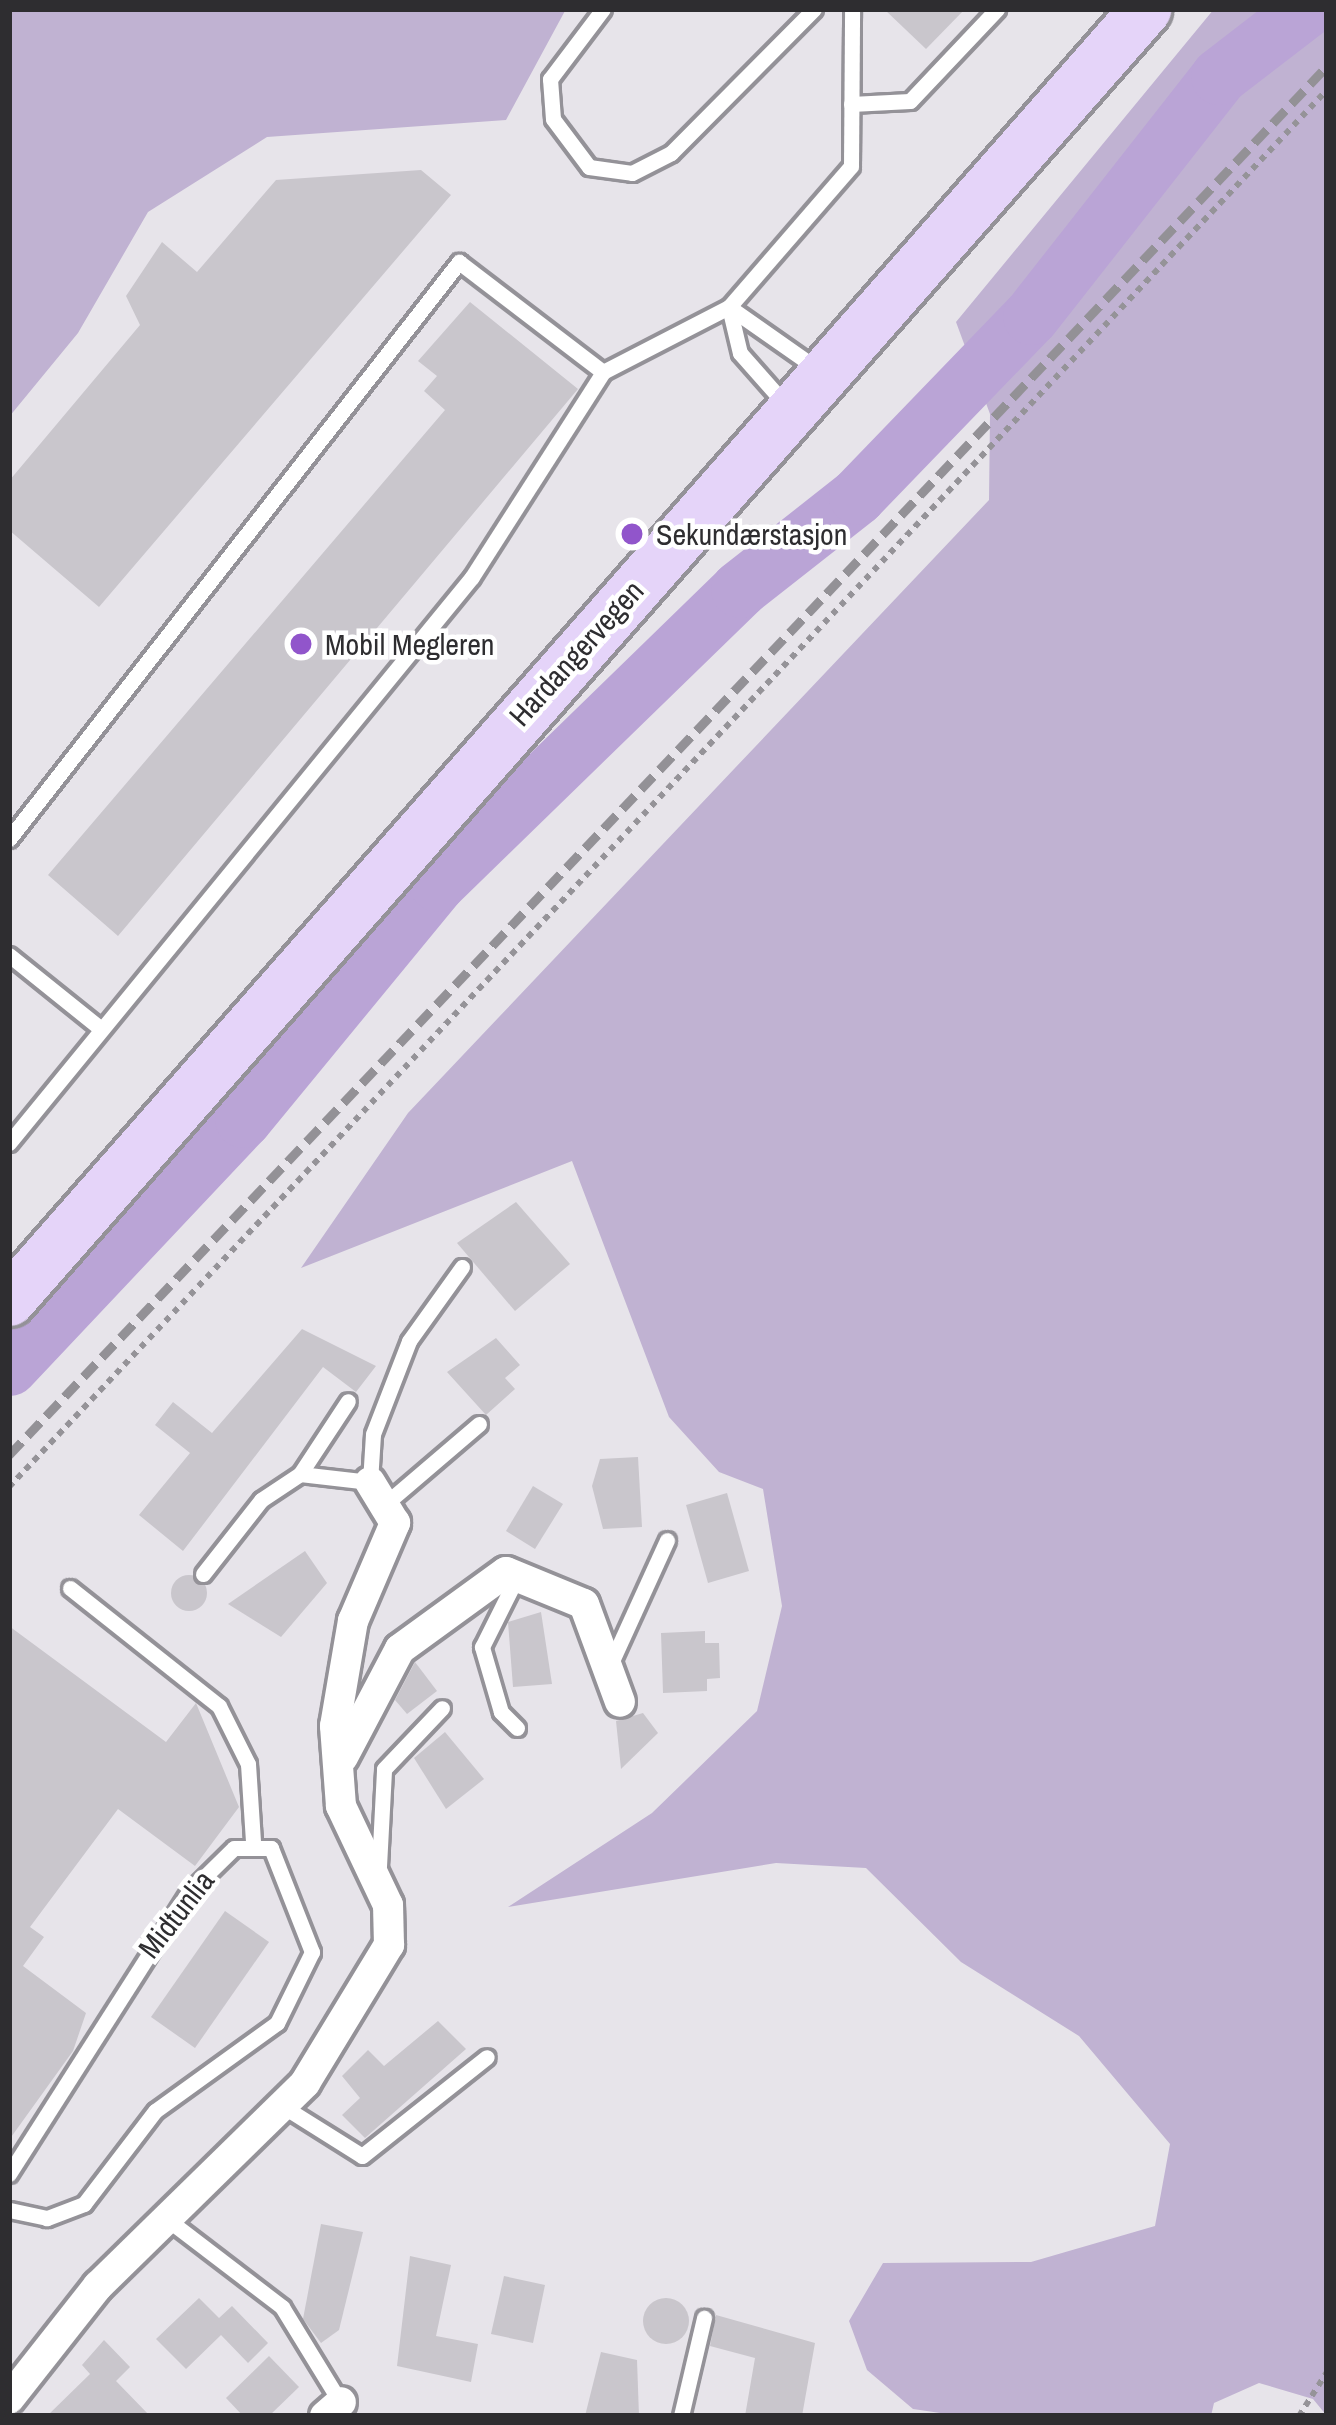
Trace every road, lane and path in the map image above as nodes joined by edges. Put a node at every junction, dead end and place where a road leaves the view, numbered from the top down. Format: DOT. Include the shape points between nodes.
graph roads {
  1 [pos="603,9"];
  2 [pos="814,9"];
  3 [pos="852,9"];
  4 [pos="997,9"];
  5 [pos="1145,9"];
  6 [pos="1327,90"];
  7 [pos="851,104"];
  8 [pos="729,308"];
  9 [pos="603,372"];
  10 [pos="806,391"];
  11 [pos="9,839"];
  12 [pos="9,955"];
  13 [pos="101,1029"];
  14 [pos="9,1143"];
  15 [pos="463,1267"];
  16 [pos="9,1300"];
  17 [pos="348,1401"];
  18 [pos="479,1424"];
  19 [pos="300,1474"];
  20 [pos="9,1487"];
  21 [pos="380,1491"];
  22 [pos="667,1540"];
  23 [pos="202,1574"];
  24 [pos="518,1574"];
  25 [pos="70,1588"];
  26 [pos="611,1663"];
  27 [pos="620,1702"];
  28 [pos="442,1708"];
  29 [pos="517,1728"];
  30 [pos="337,1781"];
  31 [pos="253,1842"];
  32 [pos="378,1881"];
  33 [pos="487,2056"];
  34 [pos="284,2107"];
  35 [pos="9,2174"];
  36 [pos="10,2210"];
  37 [pos="167,2218"];
  38 [pos="704,2318"];
  39 [pos="1327,2372"];
  40 [pos="9,2399"];
  41 [pos="337,2411"];
  42 [pos="681,2416"];
  43 [pos="1299,2416"];
  1 -- 2 [label="lane" via="550,79 553,118 589,167 632,173 671,153"];
  3 -- 7 [label="lane"];
  4 -- 7 [label="lane" via="910,101"];
  5 -- 10 [label="main road, Hardangervegen"];
  6 -- 20 [label="path"];
  7 -- 8 [label="lane" via="851,166"];
  8 -- 9 [label="lane"];
  8 -- 10 [label="lane"];
  8 -- 10 [label="lane" via="740,353"];
  9 -- 11 [label="lane" via="459,262"];
  9 -- 13 [label="lane" via="472,577"];
  10 -- 16 [label="main road, Hardangervegen"];
  12 -- 13 [label="lane"];
  13 -- 14 [label="lane"];
  15 -- 21 [label="lane" via="409,1341 373,1433"];
  17 -- 19 [label="lane"];
  18 -- 21 [label="lane"];
  19 -- 21 [label="lane"];
  19 -- 23 [label="lane" via="261,1500"];
  21 -- 30 [label="street" via="394,1523 344,1652"];
  22 -- 26 [label="lane"];
  24 -- 26 [label="street" via="584,1604"];
  24 -- 29 [label="lane" via="482,1647 501,1712"];
  24 -- 30 [label="street" via="494,1574 400,1649 360,1710"];
  25 -- 31 [label="lane" via="219,1706 248,1764"];
  26 -- 27 [label="street"];
  28 -- 32 [label="lane" via="384,1769"];
  30 -- 32 [label="street"];
  31 -- 35 [label="lane, Midtunlia" via="188,1893"];
  31 -- 36 [label="lane" via="271,1848 310,1929 301,1990 258,2041 154,2111 84,2204 47,2218"];
  32 -- 34 [label="street" via="391,1928 380,1966"];
  33 -- 34 [label="lane" via="362,2156"];
  34 -- 37 [label="street"];
  37 -- 40 [label="street"];
  37 -- 41 [label="lane" via="282,2307"];
  38 -- 42 [label="lane"];
  39 -- 43 [label="path"];
}
